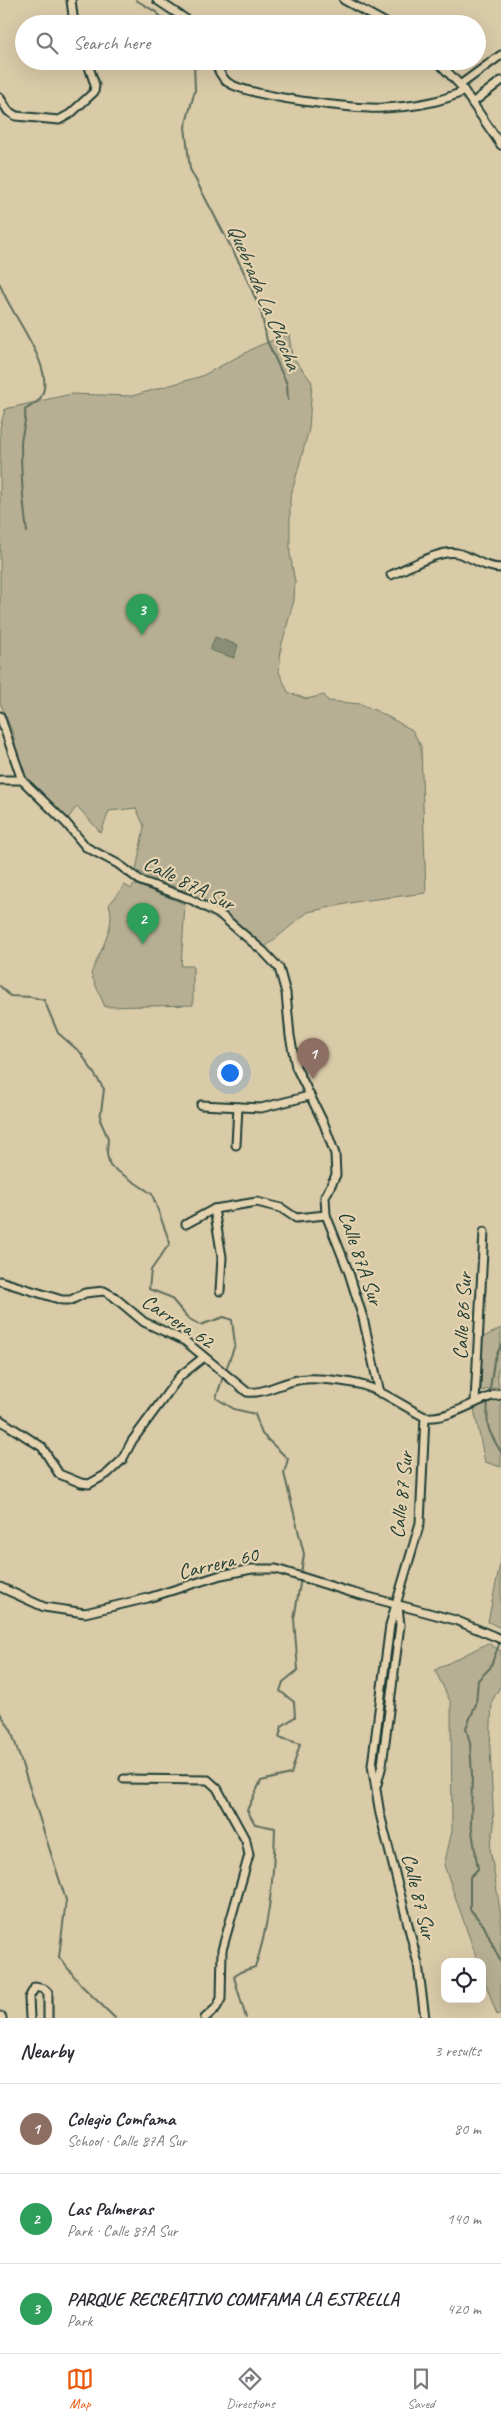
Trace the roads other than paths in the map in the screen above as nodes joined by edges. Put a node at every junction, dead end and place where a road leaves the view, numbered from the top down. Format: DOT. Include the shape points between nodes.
graph roads {
  1 [pos="71,0"];
  2 [pos="157,0"];
  3 [pos="344,0"];
  4 [pos="73,15"];
  5 [pos="180,15"];
  6 [pos="372,15"];
  7 [pos="501,55"];
  8 [pos="486,68"];
  9 [pos="90,70"];
  10 [pos="220,70"];
  11 [pos="446,70"];
  12 [pos="483,70"];
  13 [pos="501,81"];
  14 [pos="462,88"];
  15 [pos="0,98"];
  16 [pos="472,103"];
  17 [pos="501,145"];
  18 [pos="501,568"];
  19 [pos="391,575"];
  20 [pos="0,716"];
  21 [pos="0,780"];
  22 [pos="22,780"];
  23 [pos="309,1096"];
  24 [pos="201,1105"];
  25 [pos="238,1107"];
  26 [pos="236,1145"];
  27 [pos="214,1209"];
  28 [pos="326,1215"];
  29 [pos="186,1224"];
  30 [pos="484,1232"];
  31 [pos="0,1281"];
  32 [pos="220,1291"];
  33 [pos="204,1357"];
  34 [pos="380,1393"];
  35 [pos="498,1394"];
  36 [pos="475,1402"];
  37 [pos="425,1417"];
  38 [pos="0,1420"];
  39 [pos="0,1587"];
  40 [pos="398,1603"];
  41 [pos="499,1638"];
  42 [pos="124,1779"];
  43 [pos="30,2018"];
  44 [pos="48,2018"];
  45 [pos="205,2018"];
  46 [pos="424,2018"];
  1 -- 4 [label="street"];
  2 -- 5 [label="street"];
  3 -- 6 [label="street"];
  7 -- 8 [label="street"];
  9 -- 15 [label="street" via="96,89 64,118 16,116 8,111"];
  10 -- 14 [label="street" via="226,81 249,91 295,100 382,108 450,97"];
  11 -- 14 [label="street"];
  12 -- 14 [label="street"];
  13 -- 16 [label="street"];
  14 -- 16 [label="street"];
  16 -- 17 [label="street"];
  18 -- 19 [label="street" via="450,552"];
  20 -- 22 [label="street, Calle 87A Sur"];
  21 -- 22 [label="street"];
  22 -- 23 [label="street, Calle 87A Sur" via="86,847 141,881 190,898 222,916 273,960 283,978 296,1067"];
  23 -- 25 [label="street" via="270,1107"];
  23 -- 28 [label="street, Calle 87A Sur" via="331,1141 337,1166 325,1197"];
  24 -- 25 [label="street"];
  25 -- 26 [label="street"];
  27 -- 28 [label="street" via="257,1202 280,1208 296,1218"];
  27 -- 29 [label="street"];
  27 -- 32 [label="street" via="222,1257"];
  28 -- 34 [label="street, Calle 87A Sur" via="364,1318"];
  30 -- 36 [label="street, Calle 86 Sur"];
  31 -- 33 [label="street, Carrera 62" via="62,1300 104,1291 144,1322 186,1341"];
  33 -- 34 [label="street, Carrera 62" via="247,1392 256,1394 284,1382 307,1379 359,1384"];
  33 -- 38 [label="street" via="180,1376 132,1441 122,1460 89,1484 81,1484 59,1474 42,1447"];
  34 -- 37 [label="street, Carrera 62"];
  35 -- 36 [label="street"];
  36 -- 37 [label="street" via="446,1415"];
  37 -- 40 [label="street, Calle 87 Sur" via="420,1523"];
  39 -- 40 [label="street, Carrera 60" via="44,1607 85,1613 252,1569 276,1569"];
  40 -- 41 [label="street, Carrera 60" via="455,1620"];
  40 -- 46 [label="street, Calle 87 Sur" via="390,1625 372,1765 380,1814 418,1964"];
  42 -- 45 [label="street" via="208,1780 217,1788 248,1846 248,1863 222,1950 221,1999"];
  43 -- 44 [label="street" via="31,1992 36,1987 48,1994"];
}
